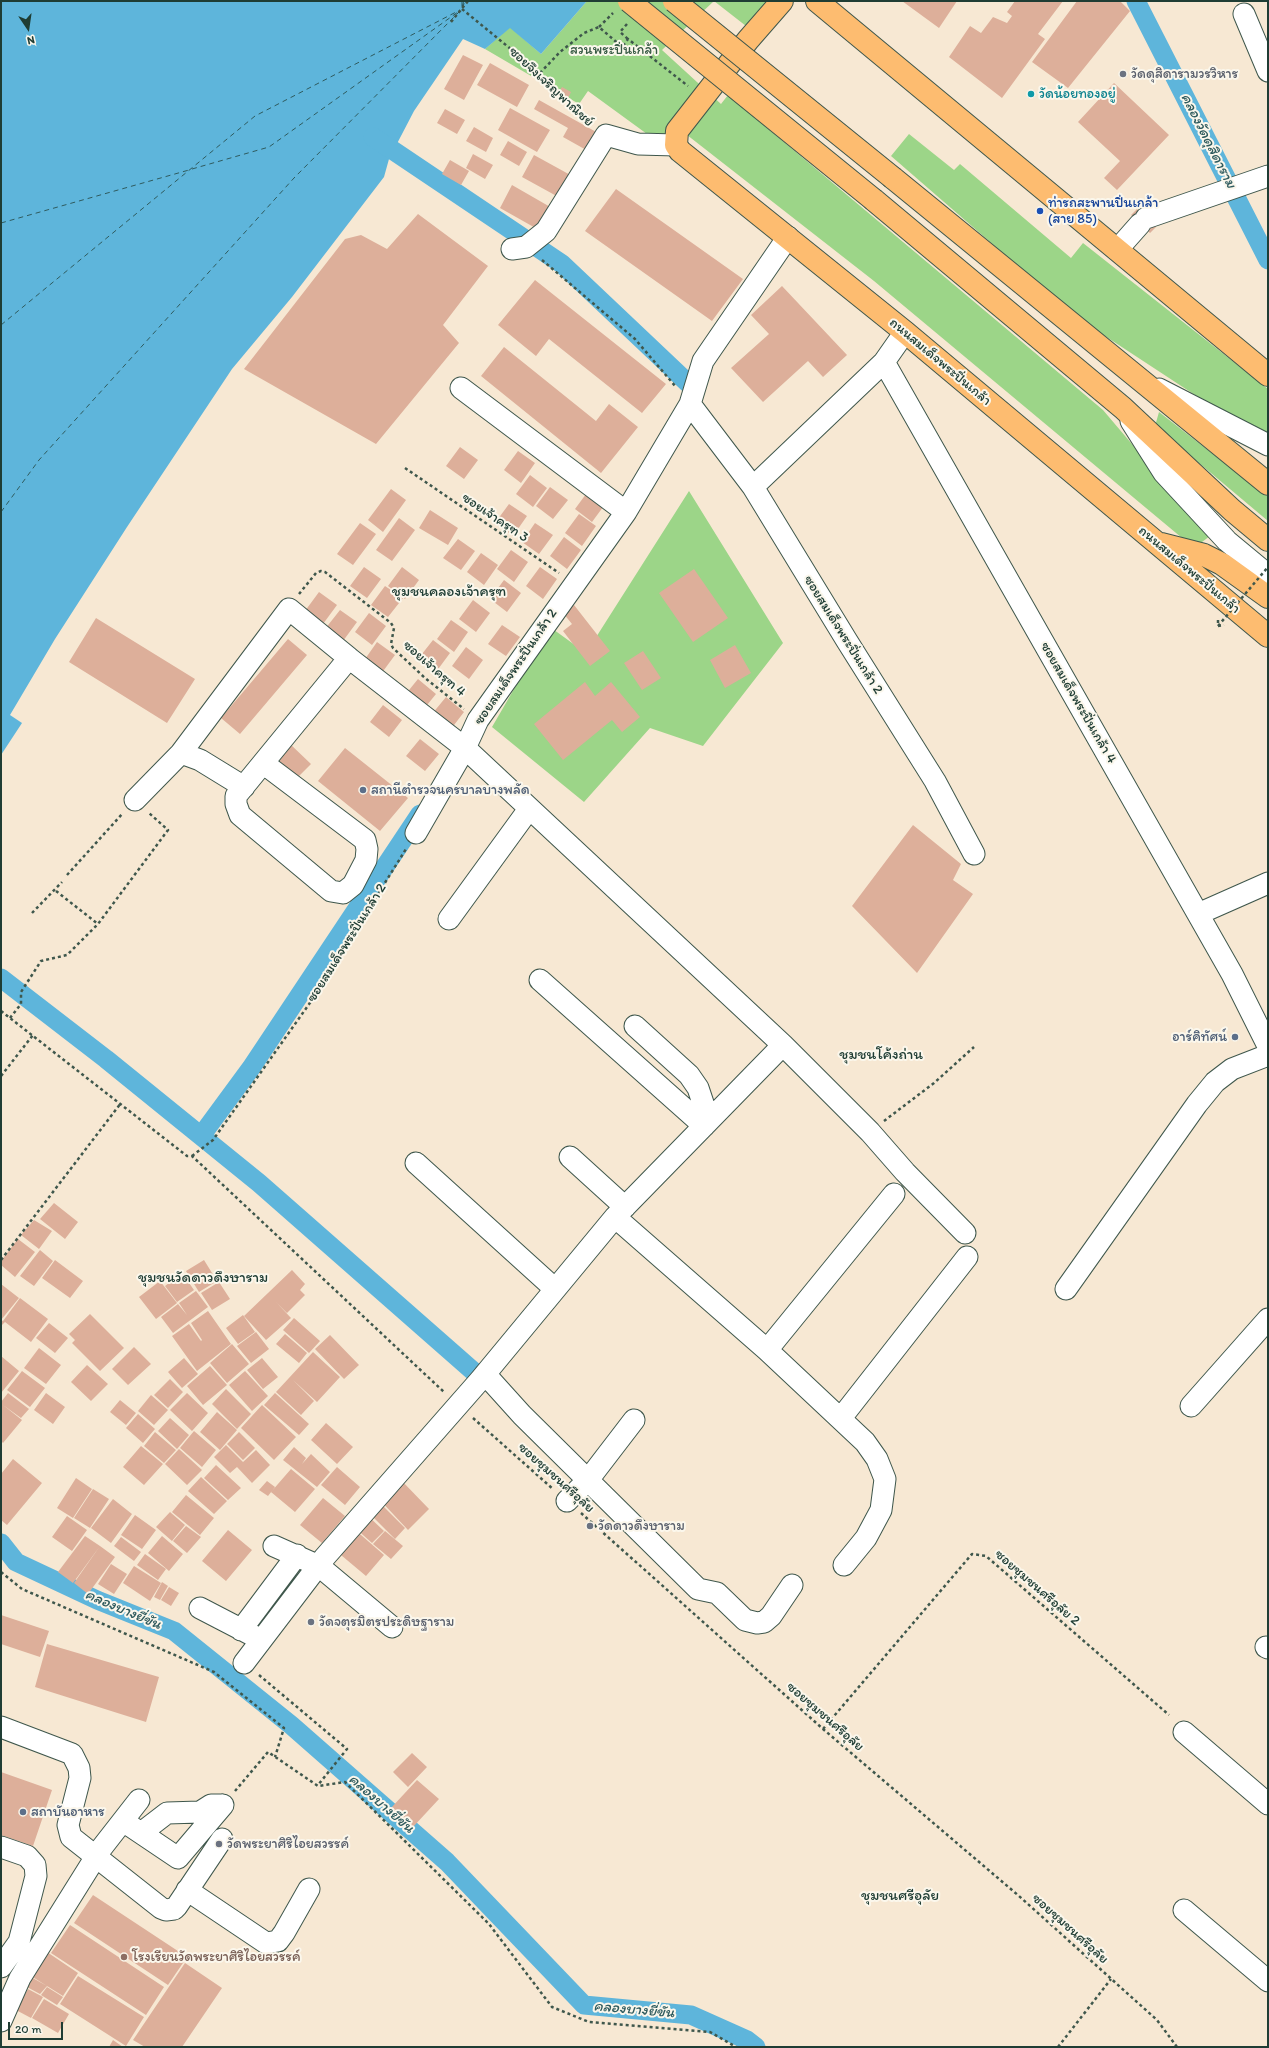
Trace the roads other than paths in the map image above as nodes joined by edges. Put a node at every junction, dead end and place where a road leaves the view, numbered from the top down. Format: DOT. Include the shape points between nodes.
graph roads {
  1 [pos="674,1"];
  2 [pos="782,1"];
  3 [pos="817,1"];
  4 [pos="622,6"];
  5 [pos="1244,14"];
  6 [pos="1268,72"];
  7 [pos="676,145"];
  8 [pos="1268,176"];
  9 [pos="788,237"];
  10 [pos="519,248"];
  11 [pos="1117,250"];
  12 [pos="906,332"];
  13 [pos="884,362"];
  14 [pos="1134,375"];
  15 [pos="1268,375"];
  16 [pos="461,388"];
  17 [pos="690,404"];
  18 [pos="1124,408"];
  19 [pos="1268,445"];
  20 [pos="1268,484"];
  21 [pos="753,487"];
  22 [pos="626,512"];
  23 [pos="1268,540"];
  24 [pos="1158,544"];
  25 [pos="1268,575"];
  26 [pos="1268,597"];
  27 [pos="1268,636"];
  28 [pos="349,658"];
  29 [pos="465,748"];
  30 [pos="181,753"];
  31 [pos="263,762"];
  32 [pos="244,787"];
  33 [pos="135,800"];
  34 [pos="529,808"];
  35 [pos="416,833"];
  36 [pos="974,854"];
  37 [pos="1268,883"];
  38 [pos="1198,914"];
  39 [pos="449,919"];
  40 [pos="540,980"];
  41 [pos="635,1026"];
  42 [pos="783,1045"];
  43 [pos="1268,1046"];
  44 [pos="1268,1055"];
  45 [pos="709,1121"];
  46 [pos="570,1157"];
  47 [pos="416,1163"];
  48 [pos="894,1194"];
  49 [pos="620,1212"];
  50 [pos="965,1232"];
  51 [pos="967,1257"];
  52 [pos="555,1289"];
  53 [pos="1066,1289"];
  54 [pos="1268,1318"];
  55 [pos="767,1350"];
  56 [pos="485,1374"];
  57 [pos="1191,1406"];
  58 [pos="841,1418"];
  59 [pos="634,1420"];
  60 [pos="588,1480"];
  61 [pos="567,1501"];
  62 [pos="274,1546"];
  63 [pos="297,1555"];
  64 [pos="844,1564"];
  65 [pos="318,1566"];
  66 [pos="792,1584"];
  67 [pos="200,1608"];
  68 [pos="392,1627"];
  69 [pos="241,1630"];
  70 [pos="262,1640"];
  71 [pos="244,1663"];
  72 [pos="1,1727"];
  73 [pos="1184,1732"];
  74 [pos="139,1800"];
  75 [pos="1268,1804"];
  76 [pos="123,1820"];
  77 [pos="141,1833"];
  78 [pos="222,1839"];
  79 [pos="1,1847"];
  80 [pos="95,1858"];
  81 [pos="309,1889"];
  82 [pos="188,1890"];
  83 [pos="1184,1910"];
  84 [pos="1,1967"];
  85 [pos="1268,1981"];
  86 [pos="1,2021"];
  1 -- 14 [label="main road, bridge"];
  2 -- 7 [label="main road" via="677,131"];
  3 -- 11 [label="main road"];
  4 -- 18 [label="main road, bridge" via="874,200"];
  5 -- 6 [label="street"];
  7 -- 9 [label="main road, ถนนสมเด็จพระปิ่นเกล้า" via="686,158"];
  7 -- 10 [label="street, ซอยจึงเจริญพาณิชย์" via="638,144 606,135 546,231"];
  8 -- 11 [label="street" via="1143,221"];
  9 -- 12 [label="main road, ถนนสมเด็จพระปิ่นเกล้า"];
  9 -- 17 [label="street" via="703,361"];
  11 -- 15 [label="main road"];
  12 -- 13 [label="street"];
  12 -- 24 [label="main road, ถนนสมเด็จพระปิ่นเกล้า"];
  13 -- 21 [label="street"];
  13 -- 38 [label="street, ซอยสมเด็จพระปิ่นเกล้า 4"];
  14 -- 19 [label="street"];
  14 -- 20 [label="main road"];
  16 -- 22 [label="street"];
  17 -- 21 [label="street, ซอยสมเด็จพระปิ่นเกล้า 2"];
  17 -- 22 [label="street, ซอยสมเด็จพระปิ่นเกล้า 2"];
  18 -- 23 [label="main road" via="1232,510"];
  18 -- 25 [label="street" via="1164,473 1227,541"];
  21 -- 36 [label="street, ซอยสมเด็จพระปิ่นเกล้า 2" via="935,781"];
  22 -- 29 [label="street, ซอยสมเด็จพระปิ่นเกล้า 2" via="478,720"];
  24 -- 26 [label="main road" via="1204,555 1222,564"];
  24 -- 27 [label="main road, ถนนสมเด็จพระปิ่นเกล้า"];
  28 -- 29 [label="street"];
  28 -- 30 [label="street" via="289,609"];
  28 -- 31 [label="street"];
  29 -- 34 [label="street"];
  29 -- 35 [label="street, ซอยสมเด็จพระปิ่นเกล้า 2"];
  30 -- 32 [label="street" via="200,760"];
  30 -- 33 [label="street"];
  31 -- 32 [label="street"];
  31 -- 32 [label="street" via="365,840 366,860 354,885 342,893 331,891 240,815 236,796"];
  34 -- 39 [label="street"];
  34 -- 42 [label="street"];
  37 -- 38 [label="street"];
  38 -- 43 [label="street, ซอยสมเด็จพระปิ่นเกล้า 4"];
  40 -- 45 [label="street"];
  41 -- 45 [label="street" via="689,1075 698,1088"];
  42 -- 45 [label="street"];
  42 -- 50 [label="street"];
  44 -- 53 [label="street" via="1232,1069 1215,1082"];
  45 -- 49 [label="street"];
  46 -- 49 [label="street"];
  47 -- 52 [label="street"];
  48 -- 55 [label="street"];
  49 -- 52 [label="street"];
  49 -- 55 [label="street"];
  51 -- 58 [label="street"];
  52 -- 56 [label="street"];
  54 -- 57 [label="street"];
  55 -- 58 [label="street"];
  56 -- 60 [label="street" via="522,1415"];
  56 -- 65 [label="street"];
  58 -- 64 [label="street" via="865,1442 877,1459 885,1480 881,1510 866,1538"];
  59 -- 60 [label="street"];
  60 -- 61 [label="street"];
  60 -- 66 [label="street" via="698,1589 717,1593 745,1620 764,1622 771,1616"];
  62 -- 63 [label="street"];
  63 -- 65 [label="street"];
  63 -- 69 [label="street"];
  65 -- 68 [label="street"];
  65 -- 70 [label="street"];
  67 -- 69 [label="street"];
  69 -- 70 [label="street"];
  70 -- 71 [label="street"];
  72 -- 80 [label="street" via="72,1754 79,1768 80,1778 68,1831 73,1839"];
  73 -- 75 [label="street"];
  74 -- 76 [label="street"];
  76 -- 77 [label="street"];
  76 -- 80 [label="street"];
  77 -- 77 [label="street" via="178,1858 223,1805 211,1805 200,1812 167,1813"];
  78 -- 82 [label="street"];
  79 -- 84 [label="street" via="27,1856 35,1865 36,1876 19,1942"];
  80 -- 82 [label="street" via="166,1910 174,1909"];
  80 -- 86 [label="street" via="20,1978"];
  81 -- 82 [label="street" via="278,1941 266,1943"];
  83 -- 85 [label="street"];
}
